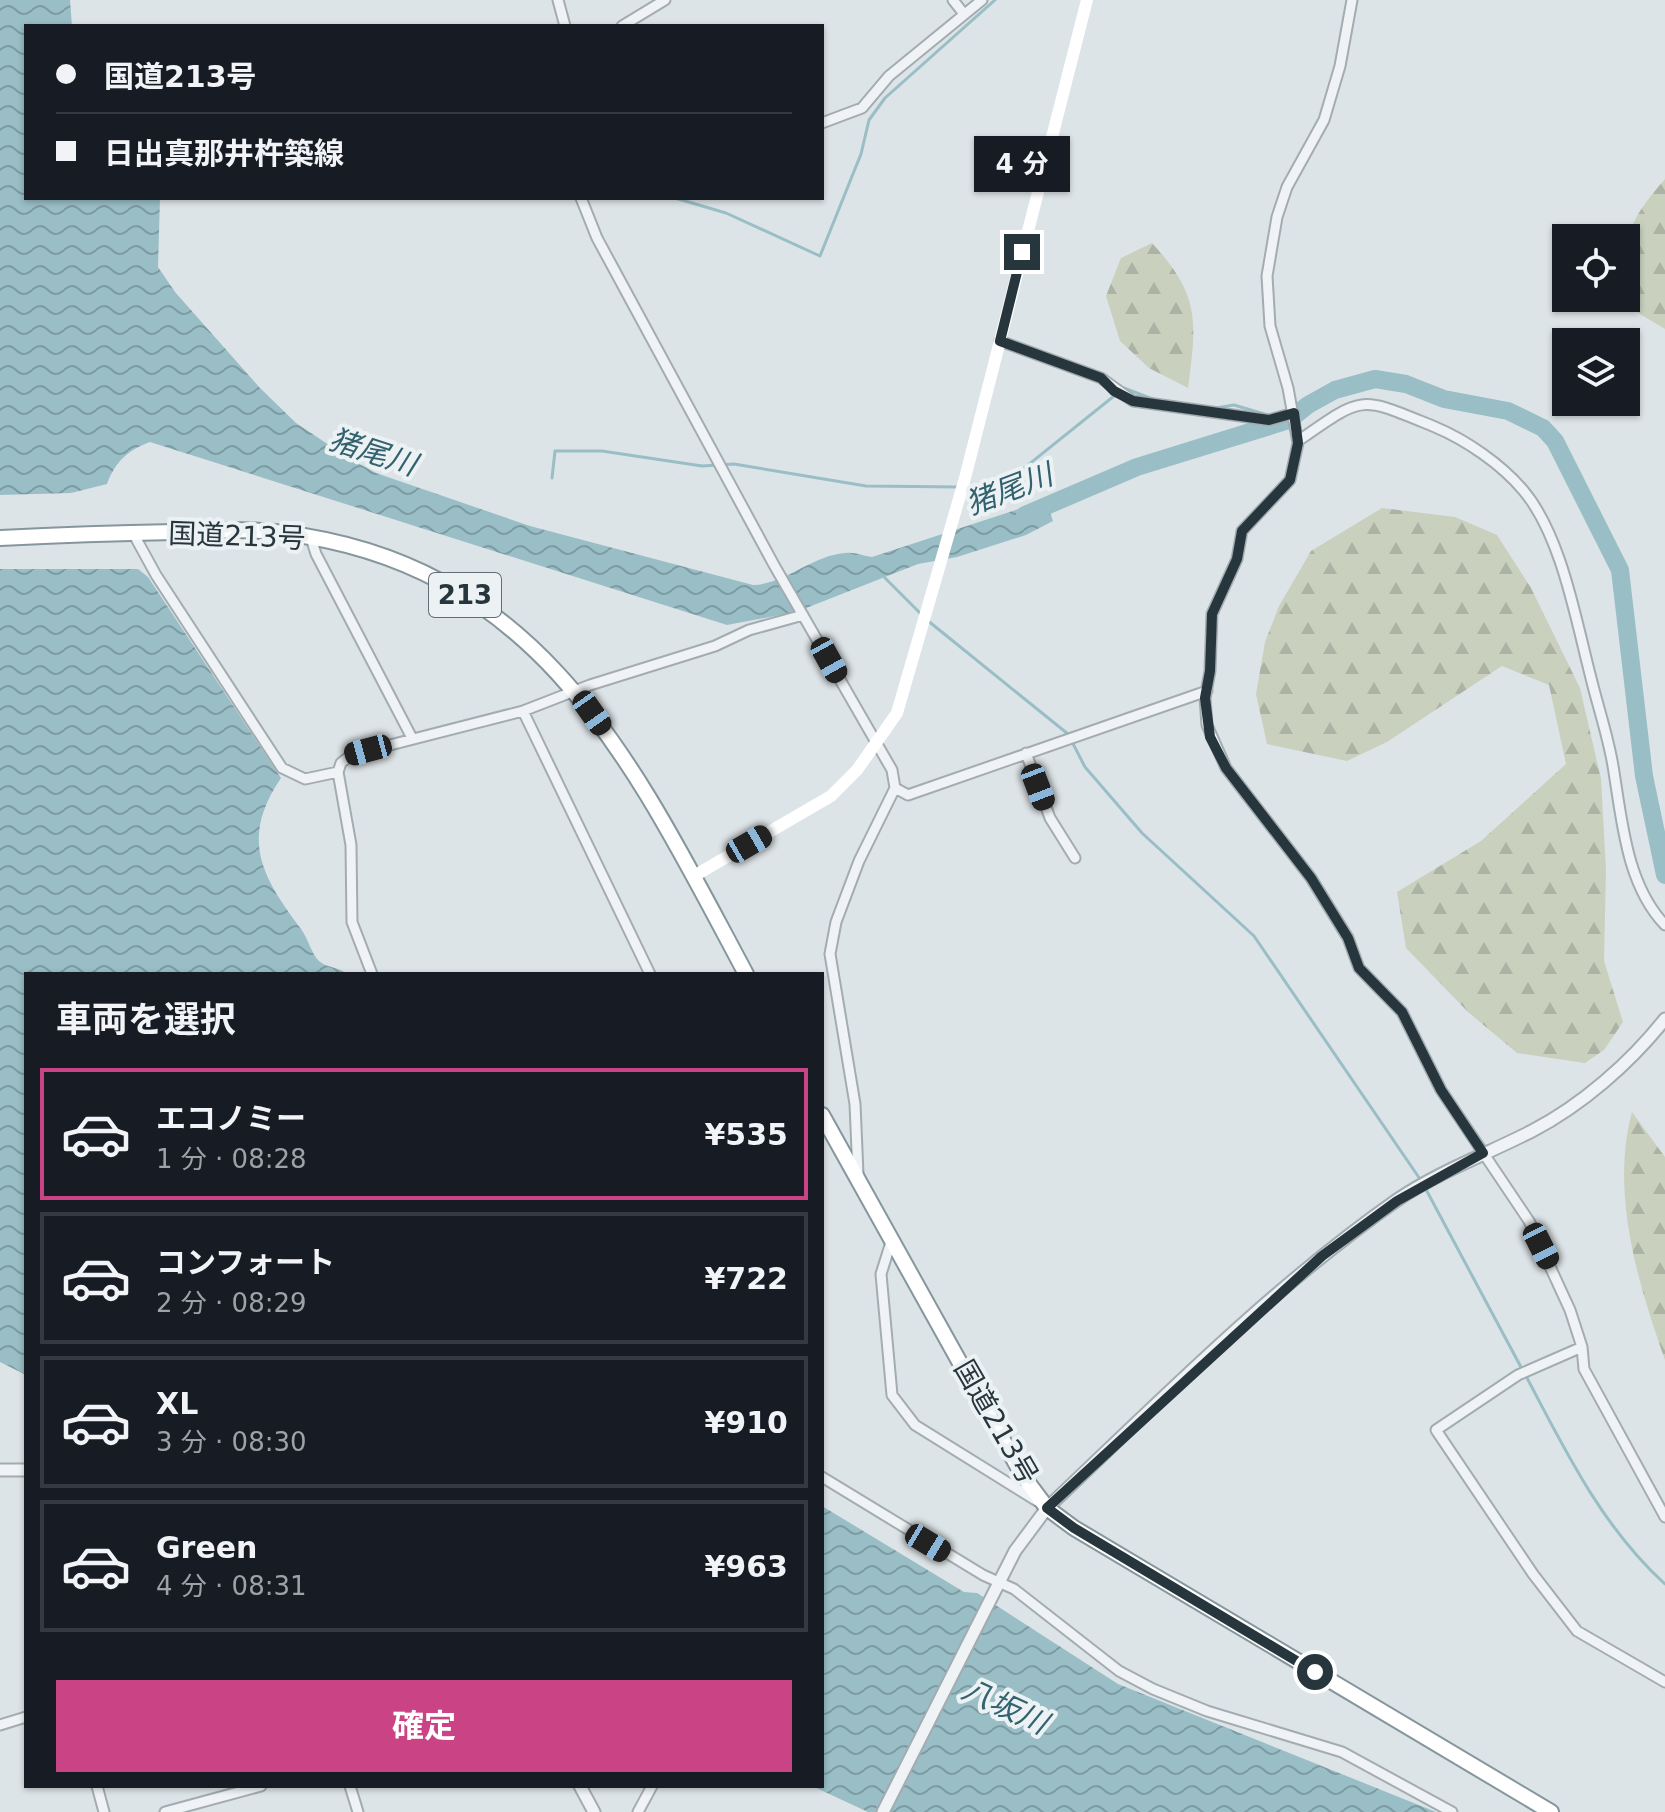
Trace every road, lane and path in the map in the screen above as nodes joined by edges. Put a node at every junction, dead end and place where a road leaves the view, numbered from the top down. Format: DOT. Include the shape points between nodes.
graph roads {
  1 [pos="558,0"];
  2 [pos="665,0"];
  3 [pos="953,0"];
  4 [pos="982,0"];
  5 [pos="1087,0"];
  6 [pos="1352,0"];
  7 [pos="964,14"];
  8 [pos="564,24"];
  9 [pos="625,24"];
  10 [pos="824,122"];
  11 [pos="582,200"];
  12 [pos="1000,341"];
  13 [pos="1294,413"];
  14 [pos="1298,441"];
  15 [pos="133,533"];
  16 [pos="0,538"];
  17 [pos="311,538"];
  18 [pos="803,615"];
  19 [pos="576,690"];
  20 [pos="1207,691"];
  21 [pos="523,711"];
  22 [pos="412,738"];
  23 [pos="876,746"];
  24 [pos="1026,753"];
  25 [pos="338,772"];
  26 [pos="895,788"];
  27 [pos="1075,858"];
  28 [pos="694,876"];
  29 [pos="1665,925"];
  30 [pos="371,972"];
  31 [pos="649,972"];
  32 [pos="745,972"];
  33 [pos="1665,1019"];
  34 [pos="824,1119"];
  35 [pos="1483,1153"];
  36 [pos="858,1181"];
  37 [pos="892,1239"];
  38 [pos="1582,1347"];
  39 [pos="0,1470"];
  40 [pos="24,1470"];
  41 [pos="824,1478"];
  42 [pos="1047,1508"];
  43 [pos="1665,1517"];
  44 [pos="1000,1583"];
  45 [pos="1665,1682"];
  46 [pos="24,1718"];
  47 [pos="0,1725"];
  48 [pos="98,1788"];
  49 [pos="254,1788"];
  50 [pos="351,1788"];
  51 [pos="581,1788"];
  52 [pos="651,1788"];
  53 [pos="104,1812"];
  54 [pos="165,1812"];
  55 [pos="358,1812"];
  56 [pos="594,1812"];
  57 [pos="638,1812"];
  58 [pos="883,1812"];
  59 [pos="1452,1812"];
  60 [pos="1551,1812"];
  1 -- 8 [label="street"];
  2 -- 9 [label="street"];
  3 -- 7 [label="street"];
  4 -- 7 [label="street"];
  5 -- 12 [label="main road"];
  6 -- 13 [label="street" via="1324,120 1287,187 1267,276 1270,326"];
  7 -- 10 [label="street" via="889,76 862,108"];
  11 -- 18 [label="street" via="597,238"];
  12 -- 13 [label="street" via="1101,378 1133,401 1269,420"];
  12 -- 23 [label="main road" via="897,713"];
  13 -- 14 [label="street"];
  14 -- 20 [label="street" via="1290,480 1242,531 1237,559 1212,614"];
  14 -- 29 [label="street" via="1348,407 1376,404 1454,435 1525,492 1542,521 1569,594 1638,883 1651,911"];
  15 -- 16 [label="highway, 国道213号 / 213"];
  15 -- 17 [label="highway, 国道213号 / 213" via="239,530"];
  15 -- 25 [label="street" via="282,768 305,779"];
  17 -- 19 [label="highway, 国道213号 / 213" via="376,552 441,581 508,625"];
  17 -- 22 [label="street"];
  18 -- 19 [label="street"];
  18 -- 23 [label="street"];
  19 -- 21 [label="street"];
  19 -- 28 [label="highway, 国道213号 / 213"];
  20 -- 24 [label="street"];
  20 -- 35 [label="street" via="1207,725 1217,752 1311,878 1348,938 1359,968 1402,1012 1441,1090"];
  21 -- 22 [label="street"];
  21 -- 31 [label="street"];
  22 -- 25 [label="street" via="351,755"];
  23 -- 26 [label="street" via="892,770"];
  23 -- 28 [label="main road" via="831,796"];
  24 -- 26 [label="street" via="908,795"];
  24 -- 27 [label="street" via="1050,818"];
  25 -- 30 [label="street" via="351,845 352,922"];
  26 -- 36 [label="street" via="859,861 830,954 855,1104"];
  28 -- 32 [label="highway, 国道213号 / 213"];
  33 -- 35 [label="street" via="1642,1048 1575,1103 1533,1131"];
  34 -- 36 [label="highway, 国道213号"];
  35 -- 38 [label="street" via="1529,1221"];
  35 -- 42 [label="street" via="1412,1191 1322,1256"];
  36 -- 37 [label="highway, 国道213号"];
  37 -- 42 [label="highway, 国道213号" via="1023,1476"];
  37 -- 42 [label="street" via="881,1274 892,1395 915,1425"];
  38 -- 43 [label="street" via="1584,1369"];
  38 -- 45 [label="street" via="1523,1372 1436,1430 1577,1631"];
  39 -- 40 [label="street"];
  41 -- 44 [label="street"];
  42 -- 44 [label="street" via="1015,1551"];
  42 -- 60 [label="highway, 国道213号"];
  44 -- 58 [label="street"];
  44 -- 59 [label="street" via="1119,1671 1153,1689 1342,1752"];
  46 -- 47 [label="street"];
  48 -- 53 [label="street"];
  49 -- 54 [label="street"];
  50 -- 55 [label="street"];
  51 -- 56 [label="street"];
  52 -- 57 [label="street"];
}
